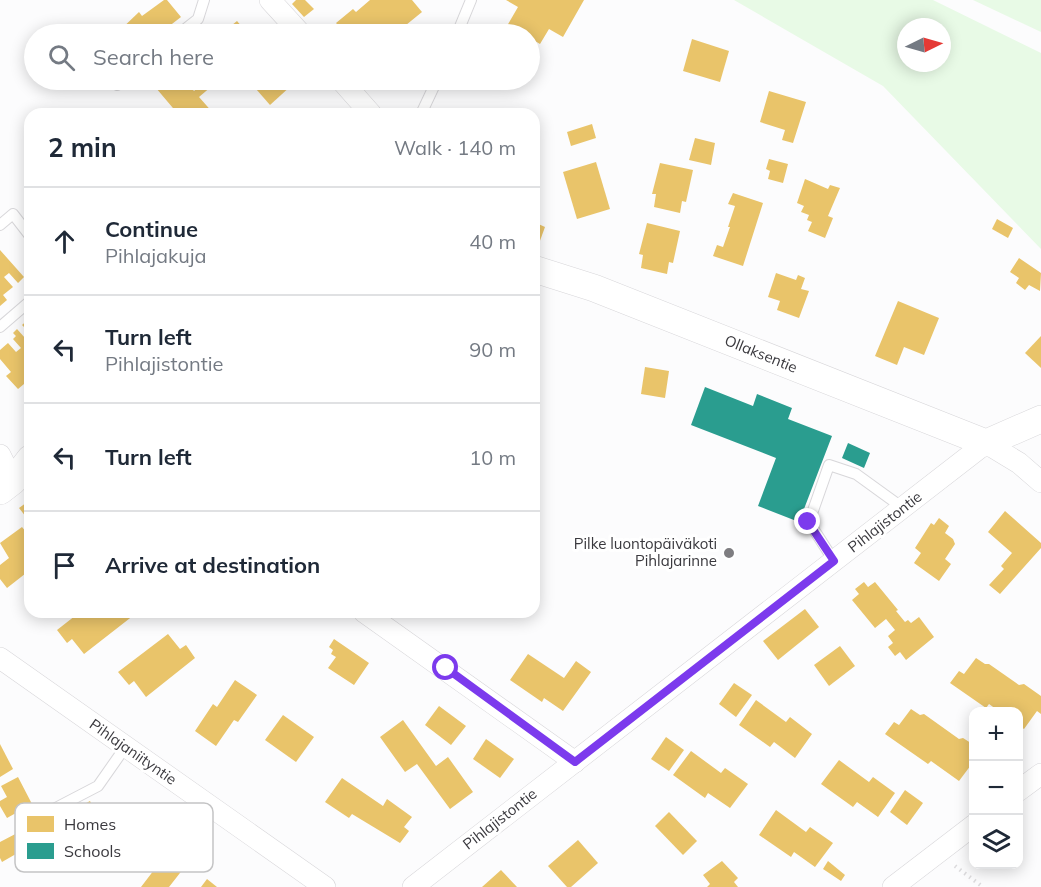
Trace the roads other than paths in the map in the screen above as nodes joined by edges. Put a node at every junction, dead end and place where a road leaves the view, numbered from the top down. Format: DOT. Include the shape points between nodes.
graph roads {
  1 [pos="204,0"];
  2 [pos="270,0"];
  3 [pos="471,0"];
  4 [pos="192,24"];
  5 [pos="292,24"];
  6 [pos="461,24"];
  7 [pos="350,90"];
  8 [pos="432,90"];
  9 [pos="366,108"];
  10 [pos="424,108"];
  11 [pos="0,225"];
  12 [pos="24,228"];
  13 [pos="540,271"];
  14 [pos="24,306"];
  15 [pos="0,327"];
  16 [pos="1041,419"];
  17 [pos="986,443"];
  18 [pos="0,455"];
  19 [pos="24,466"];
  20 [pos="1041,482"];
  21 [pos="6,486"];
  22 [pos="903,508"];
  23 [pos="834,561"];
  24 [pos="372,618"];
  25 [pos="0,658"];
  26 [pos="126,746"];
  27 [pos="575,762"];
  28 [pos="1041,774"];
  29 [pos="1023,787"];
  30 [pos="65,803"];
  31 [pos="206,803"];
  32 [pos="213,808"];
  33 [pos="969,829"];
  34 [pos="325,887"];
  35 [pos="413,887"];
  36 [pos="893,887"];
  1 -- 4 [label="lane" via="198,19"];
  2 -- 5 [label="street"];
  3 -- 6 [label="lane"];
  7 -- 9 [label="street"];
  8 -- 10 [label="lane"];
  11 -- 12 [label="lane" via="13,214"];
  13 -- 17 [label="street, Ollaksentie" via="594,288"];
  14 -- 15 [label="lane"];
  16 -- 17 [label="street"];
  17 -- 20 [label="street" via="1019,462"];
  17 -- 22 [label="street, Pihlajistontie"];
  18 -- 21 [label="street"];
  19 -- 21 [label="street"];
  22 -- 23 [label="street, Pihlajistontie"];
  22 -- 23 [label="lane" via="856,474 829,465 808,522"];
  23 -- 27 [label="street, Pihlajistontie"];
  24 -- 27 [label="street"];
  25 -- 26 [label="street, Pihlajaniityntie"];
  26 -- 30 [label="lane" via="98,786"];
  26 -- 31 [label="street, Pihlajaniityntie"];
  27 -- 35 [label="street, Pihlajistontie"];
  28 -- 29 [label="street"];
  32 -- 34 [label="street, Pihlajaniityntie"];
  33 -- 36 [label="street"];
}
